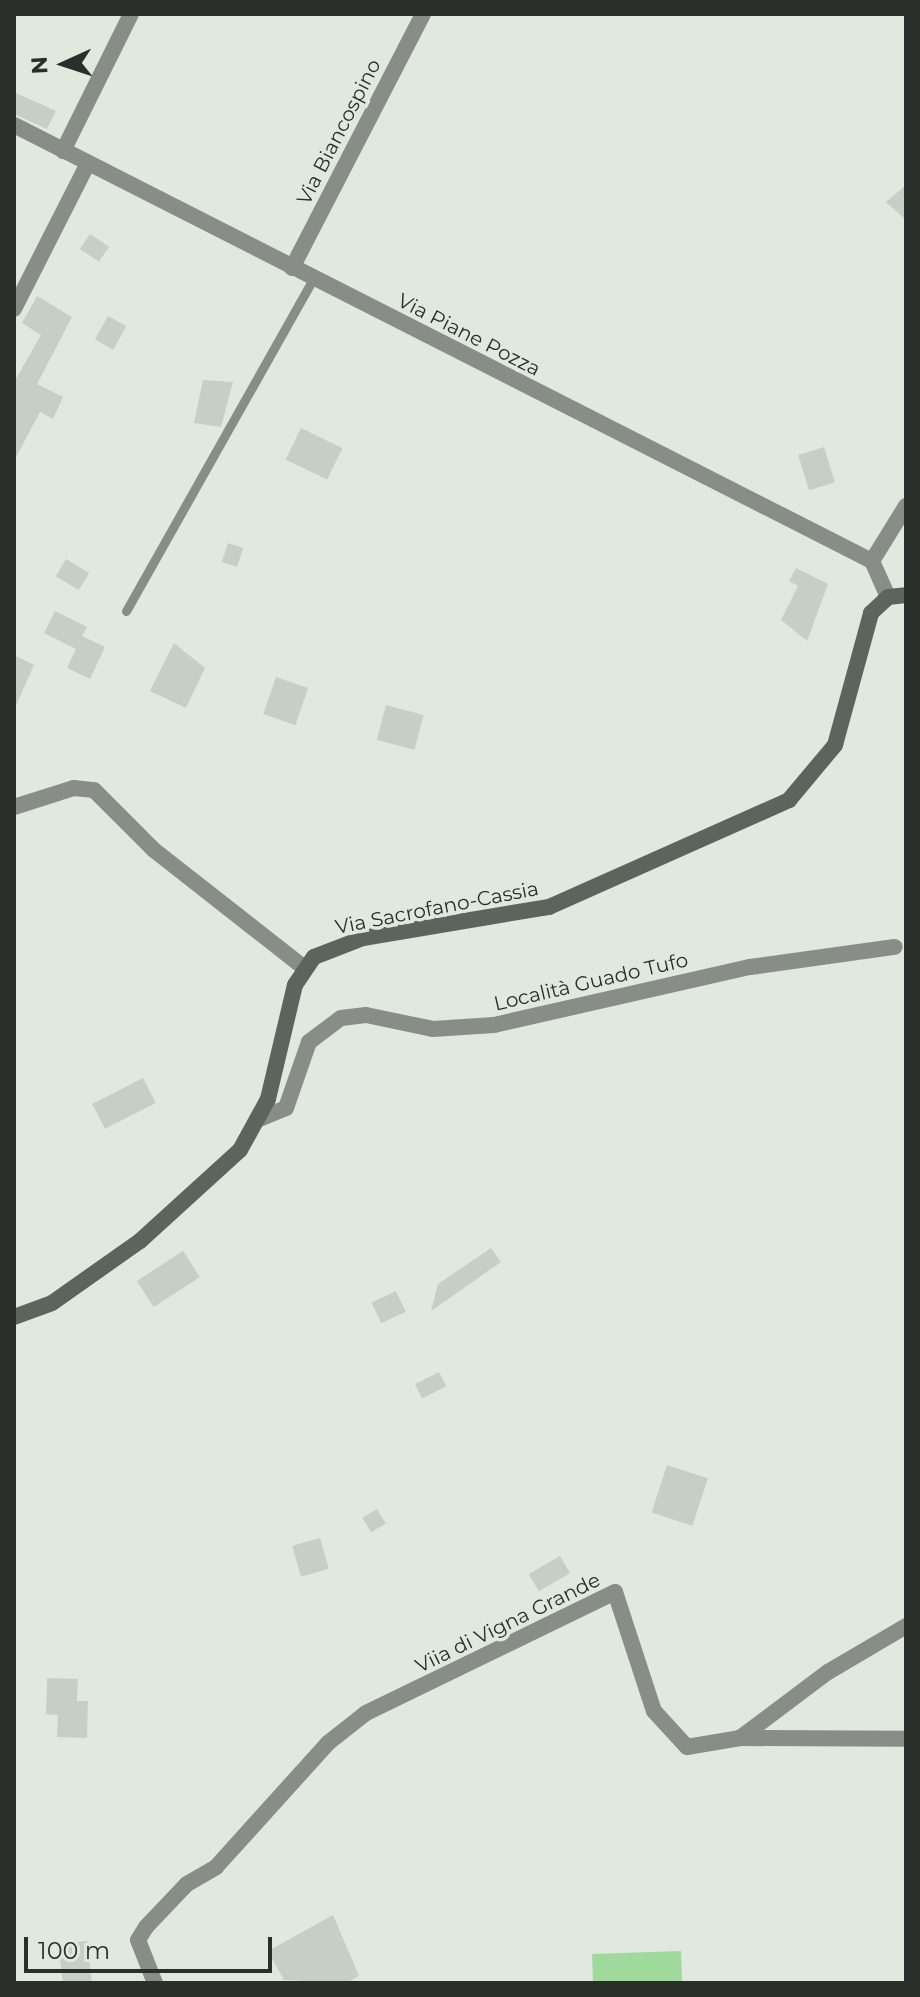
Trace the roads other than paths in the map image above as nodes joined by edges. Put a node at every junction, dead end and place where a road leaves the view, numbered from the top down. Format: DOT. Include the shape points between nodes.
graph roads {
  1 [pos="131,14"];
  2 [pos="423,14"];
  3 [pos="14,125"];
  4 [pos="63,151"];
  5 [pos="88,163"];
  6 [pos="292,268"];
  7 [pos="313,279"];
  8 [pos="14,309"];
  9 [pos="906,506"];
  10 [pos="872,561"];
  11 [pos="906,595"];
  12 [pos="888,597"];
  13 [pos="126,611"];
  14 [pos="14,807"];
  15 [pos="895,947"];
  16 [pos="303,967"];
  17 [pos="259,1119"];
  18 [pos="14,1317"];
  19 [pos="906,1626"];
  20 [pos="740,1738"];
  21 [pos="906,1739"];
  22 [pos="155,1983"];
  1 -- 4 [label="street"];
  2 -- 6 [label="street, Via Biancospino"];
  3 -- 4 [label="street, Via Piane Pozza"];
  4 -- 5 [label="street, Via Piane Pozza"];
  5 -- 6 [label="street, Via Piane Pozza"];
  5 -- 8 [label="street"];
  6 -- 7 [label="street, Via Piane Pozza"];
  7 -- 10 [label="street, Via Piane Pozza"];
  7 -- 13 [label="lane"];
  9 -- 10 [label="street"];
  10 -- 12 [label="street"];
  11 -- 12 [label="street"];
  12 -- 16 [label="street, Via Sacrofano-Cassia" via="866,627 832,752 789,800 562,903 506,919 353,940"];
  14 -- 16 [label="street" via="74,788 94,790 154,850"];
  15 -- 17 [label="street, Località Guado Tufo" via="750,967 494,1025 433,1029 341,1018 309,1042 286,1108"];
  16 -- 17 [label="street"];
  17 -- 18 [label="street" via="227,1164 178,1211 52,1303"];
  19 -- 20 [label="street, Viia di Vigna Grande" via="828,1672"];
  20 -- 21 [label="street"];
  20 -- 22 [label="street, Viia di Vigna Grande" via="687,1747 654,1711 615,1592 366,1713 328,1743 216,1867 187,1884 146,1927 138,1940"];
}
